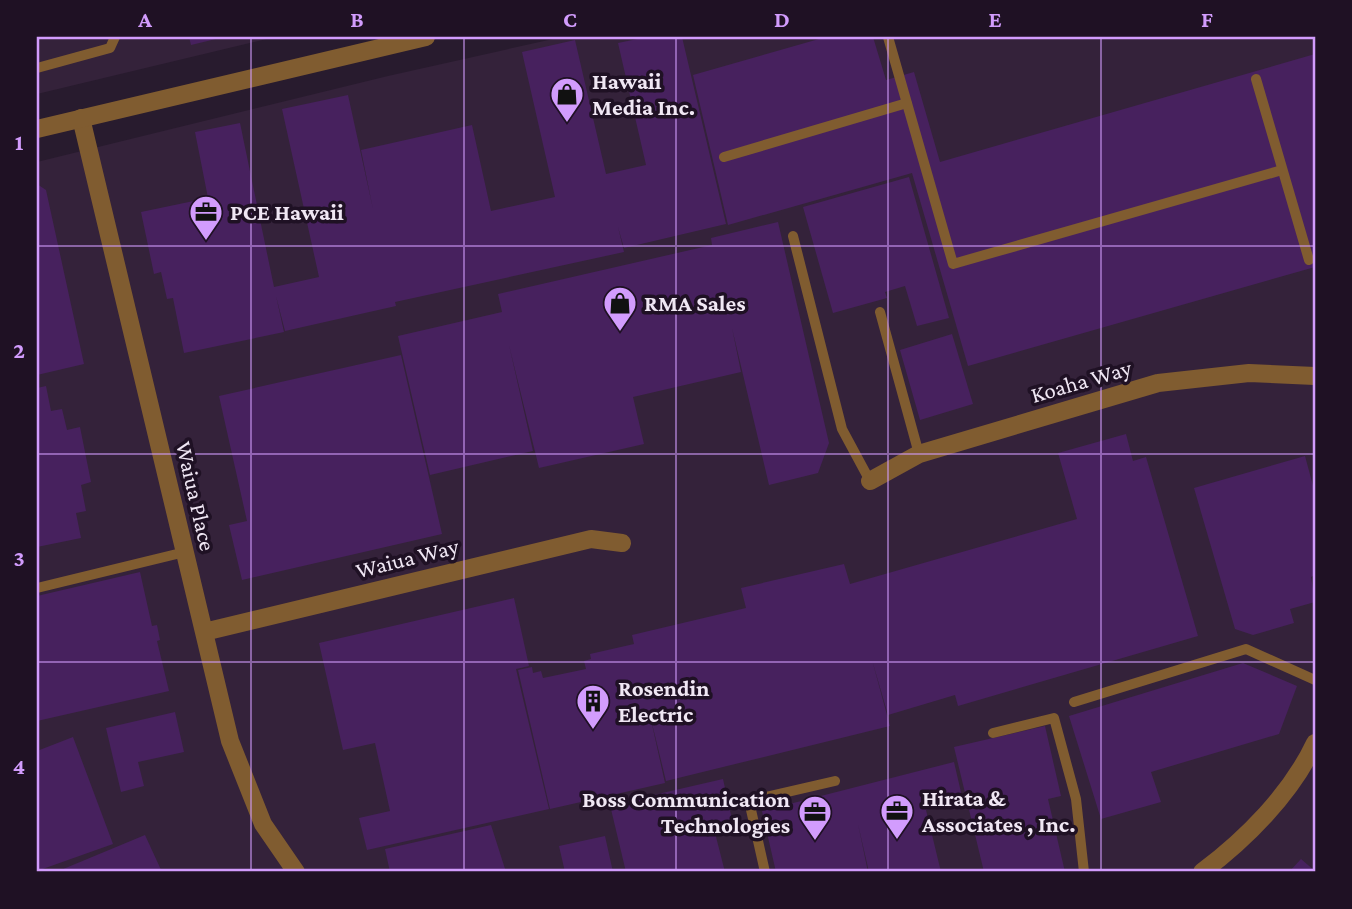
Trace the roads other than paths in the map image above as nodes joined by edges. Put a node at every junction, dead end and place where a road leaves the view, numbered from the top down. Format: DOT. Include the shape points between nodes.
graph roads {
  1 [pos="115,37"];
  2 [pos="426,37"];
  3 [pos="888,37"];
  4 [pos="37,68"];
  5 [pos="1256,79"];
  6 [pos="906,103"];
  7 [pos="81,118"];
  8 [pos="37,129"];
  9 [pos="724,157"];
  10 [pos="1282,170"];
  11 [pos="793,236"];
  12 [pos="1308,260"];
  13 [pos="880,312"];
  14 [pos="1315,376"];
  15 [pos="919,454"];
  16 [pos="870,481"];
  17 [pos="622,543"];
  18 [pos="184,552"];
  19 [pos="37,588"];
  20 [pos="204,632"];
  21 [pos="1315,680"];
  22 [pos="1074,702"];
  23 [pos="993,733"];
  24 [pos="1315,743"];
  25 [pos="835,781"];
  26 [pos="296,872"];
  27 [pos="765,872"];
  28 [pos="1084,872"];
  29 [pos="1202,872"];
  1 -- 4 [label="lane" via="110,48"];
  2 -- 7 [label="street"];
  3 -- 6 [label="lane"];
  5 -- 10 [label="lane"];
  6 -- 9 [label="lane"];
  6 -- 10 [label="lane" via="953,264"];
  7 -- 8 [label="street"];
  7 -- 18 [label="street, Waiua Place"];
  10 -- 12 [label="lane"];
  11 -- 16 [label="lane" via="842,429"];
  13 -- 15 [label="lane"];
  14 -- 15 [label="street, Koaha Way" via="1249,373 1158,383"];
  15 -- 16 [label="street, Koaha Way"];
  17 -- 20 [label="street, Waiua Way" via="591,539"];
  18 -- 19 [label="lane"];
  18 -- 20 [label="street, Waiua Place"];
  20 -- 26 [label="street, Waiua Place" via="230,741 246,786 264,824"];
  21 -- 22 [label="lane" via="1246,649"];
  23 -- 28 [label="lane" via="1054,718 1076,799"];
  24 -- 29 [label="street" via="1264,817"];
  25 -- 27 [label="lane" via="748,802"];
}
